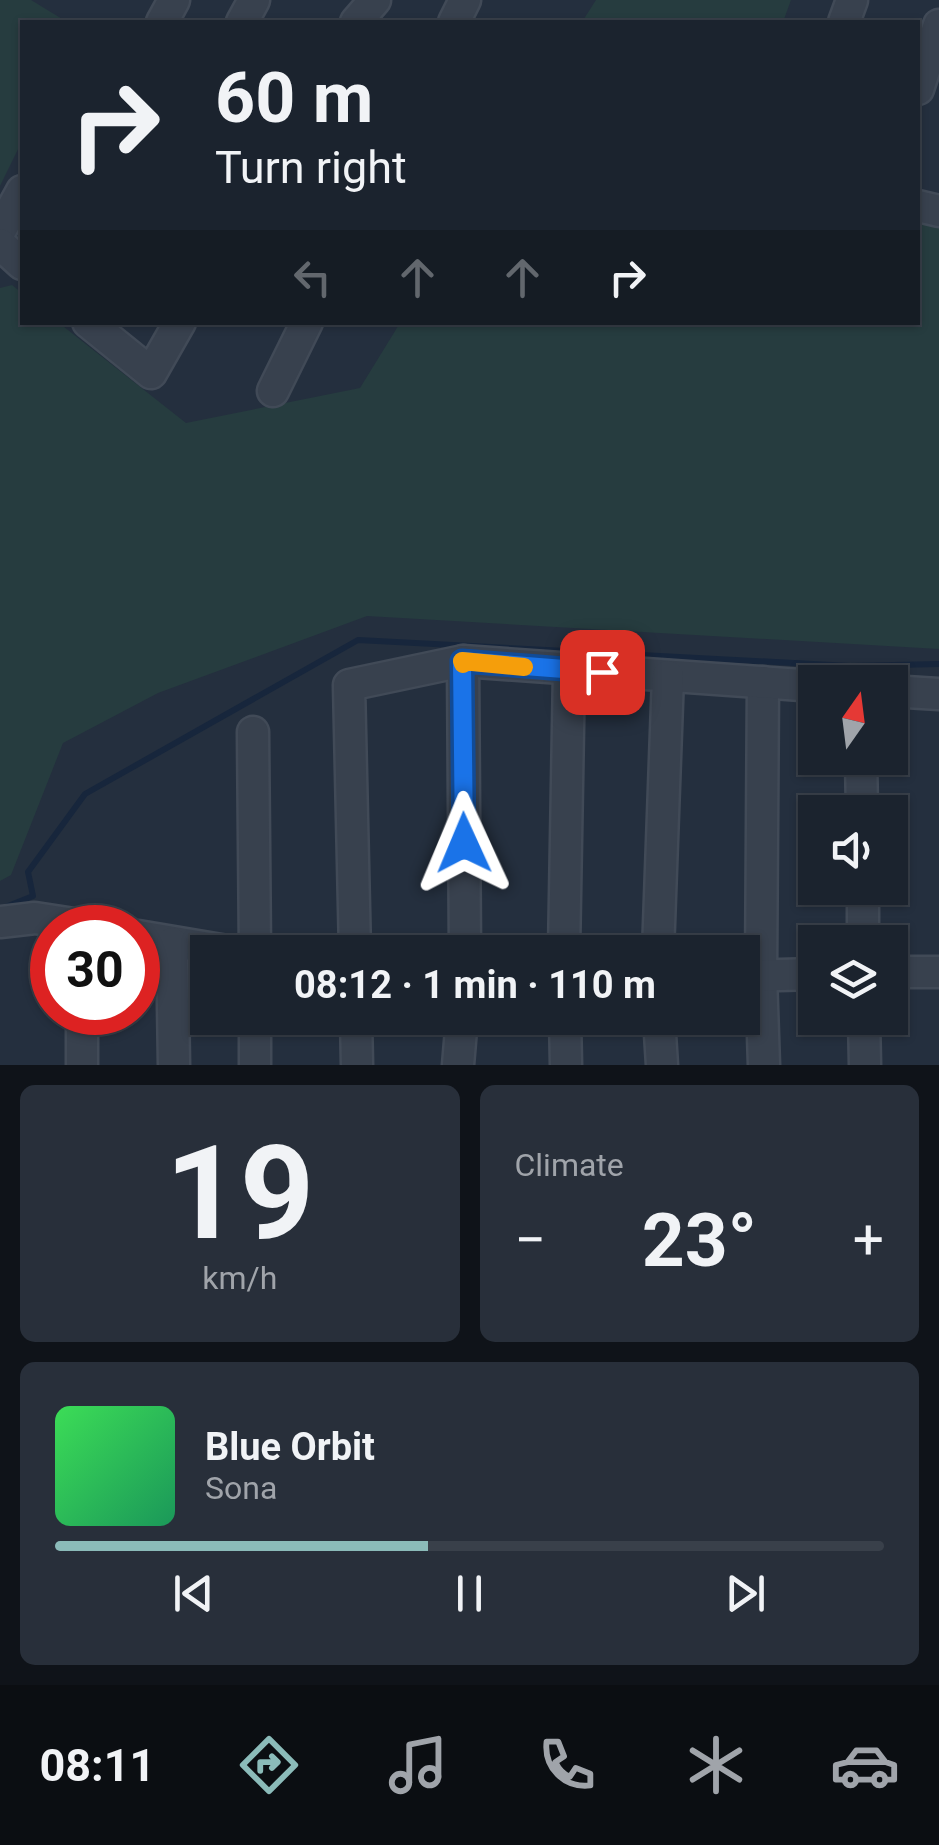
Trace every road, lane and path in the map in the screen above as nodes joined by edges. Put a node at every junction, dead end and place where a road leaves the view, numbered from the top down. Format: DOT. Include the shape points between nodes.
graph roads {
  1 [pos="375,0"];
  2 [pos="358,20"];
  3 [pos="939,24"];
  4 [pos="920,83"];
  5 [pos="14,192"];
  6 [pos="0,231"];
  7 [pos="0,244"];
  8 [pos="20,262"];
  9 [pos="92,325"];
  10 [pos="178,325"];
  11 [pos="306,325"];
  12 [pos="274,391"];
  13 [pos="462,661"];
  14 [pos="568,671"];
  15 [pos="668,676"];
  16 [pos="763,682"];
  17 [pos="798,685"];
  18 [pos="908,692"];
  19 [pos="939,694"];
  20 [pos="253,732"];
  21 [pos="30,919"];
  22 [pos="0,922"];
  23 [pos="255,935"];
  24 [pos="355,935"];
  25 [pos="465,935"];
  26 [pos="564,935"];
  27 [pos="659,935"];
  28 [pos="754,935"];
  29 [pos="160,941"];
  30 [pos="172,944"];
  31 [pos="190,946"];
  32 [pos="908,972"];
  33 [pos="939,972"];
  34 [pos="798,975"];
  35 [pos="760,976"];
  36 [pos="82,1035"];
  37 [pos="255,1035"];
  38 [pos="356,1035"];
  39 [pos="461,1035"];
  40 [pos="565,1035"];
  41 [pos="661,1035"];
  42 [pos="760,1035"];
  43 [pos="864,1035"];
  44 [pos="82,1065"];
  45 [pos="174,1065"];
  46 [pos="255,1065"];
  47 [pos="356,1065"];
  48 [pos="458,1065"];
  49 [pos="566,1065"];
  50 [pos="662,1065"];
  51 [pos="764,1065"];
  52 [pos="865,1065"];
  1 -- 2 [label="street"];
  3 -- 4 [label="street"];
  5 -- 6 [label="street"];
  7 -- 8 [label="street"];
  9 -- 10 [label="street" via="151,372"];
  11 -- 12 [label="street"];
  13 -- 14 [label="street"];
  13 -- 24 [label="street" via="349,684"];
  13 -- 25 [label="street"];
  14 -- 15 [label="street"];
  14 -- 26 [label="street"];
  15 -- 16 [label="street"];
  15 -- 27 [label="street"];
  16 -- 17 [label="street"];
  16 -- 28 [label="street"];
  18 -- 19 [label="street"];
  20 -- 23 [label="street"];
  21 -- 22 [label="street"];
  29 -- 30 [label="street"];
  30 -- 31 [label="street"];
  30 -- 45 [label="street"];
  32 -- 33 [label="street"];
  34 -- 35 [label="street"];
  36 -- 44 [label="street"];
  37 -- 46 [label="street"];
  38 -- 47 [label="street"];
  39 -- 48 [label="street"];
  40 -- 49 [label="street"];
  41 -- 50 [label="street"];
  42 -- 51 [label="street"];
  43 -- 52 [label="street"];
}
